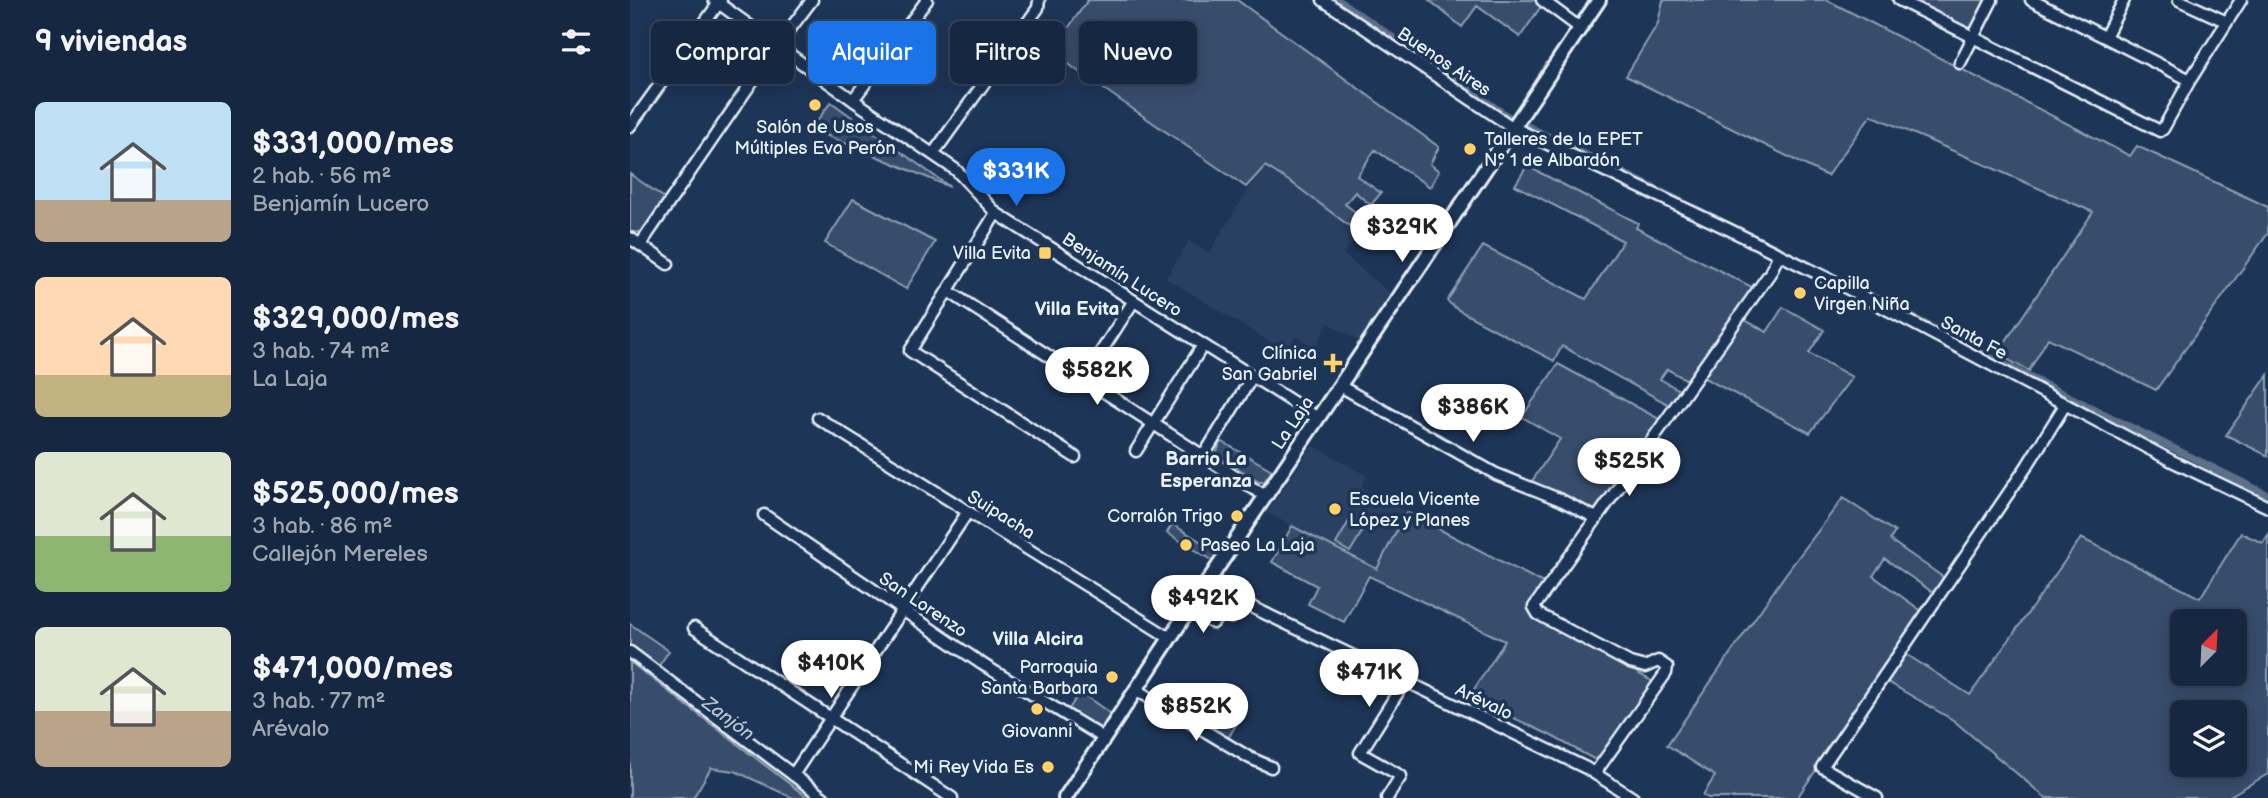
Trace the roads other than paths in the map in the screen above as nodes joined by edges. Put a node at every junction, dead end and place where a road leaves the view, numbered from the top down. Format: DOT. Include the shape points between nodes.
graph roads {
  1 [pos="812,0"];
  2 [pos="927,0"];
  3 [pos="1039,0"];
  4 [pos="1323,0"];
  5 [pos="1542,0"];
  6 [pos="1600,0"];
  7 [pos="1899,0"];
  8 [pos="1992,0"];
  9 [pos="2031,0"];
  10 [pos="2124,0"];
  11 [pos="2179,0"];
  12 [pos="2241,0"];
  13 [pos="718,1"];
  14 [pos="1914,4"];
  15 [pos="741,21"];
  16 [pos="2227,22"];
  17 [pos="794,24"];
  18 [pos="1580,28"];
  19 [pos="1973,37"];
  20 [pos="2105,37"];
  21 [pos="794,63"];
  22 [pos="1960,63"];
  23 [pos="2190,80"];
  24 [pos="751,84"];
  25 [pos="853,100"];
  26 [pos="1515,123"];
  27 [pos="630,126"];
  28 [pos="933,155"];
  29 [pos="996,213"];
  30 [pos="630,238"];
  31 [pos="640,246"];
  32 [pos="1779,254"];
  33 [pos="668,264"];
  34 [pos="948,291"];
  35 [pos="1133,302"];
  36 [pos="1203,345"];
  37 [pos="1252,377"];
  38 [pos="1083,380"];
  39 [pos="1340,386"];
  40 [pos="2066,405"];
  41 [pos="818,418"];
  42 [pos="1318,418"];
  43 [pos="1153,424"];
  44 [pos="1136,451"];
  45 [pos="1204,455"];
  46 [pos="1075,457"];
  47 [pos="1265,496"];
  48 [pos="2268,507"];
  49 [pos="967,513"];
  50 [pos="764,515"];
  51 [pos="1596,518"];
  52 [pos="1206,584"];
  53 [pos="902,610"];
  54 [pos="1189,610"];
  55 [pos="1231,617"];
  56 [pos="694,628"];
  57 [pos="1170,638"];
  58 [pos="630,652"];
  59 [pos="1405,681"];
  60 [pos="1135,689"];
  61 [pos="830,718"];
  62 [pos="1104,738"];
  63 [pos="1271,767"];
  64 [pos="1595,774"];
  65 [pos="793,775"];
  66 [pos="824,798"];
  67 [pos="952,798"];
  68 [pos="1065,798"];
  69 [pos="1387,798"];
  70 [pos="1633,798"];
  71 [pos="1877,798"];
  1 -- 17 [label="street"];
  2 -- 25 [label="street"];
  3 -- 28 [label="street" via="1038,8"];
  4 -- 26 [label="street, Buenos Aires"];
  5 -- 18 [label="street"];
  6 -- 18 [label="main road, La Laja"];
  7 -- 14 [label="street"];
  8 -- 19 [label="street"];
  9 -- 20 [label="street"];
  10 -- 20 [label="street"];
  11 -- 16 [label="street"];
  12 -- 16 [label="street"];
  13 -- 15 [label="street, Benjamín Lucero"];
  13 -- 27 [label="street"];
  14 -- 19 [label="street"];
  16 -- 23 [label="street"];
  18 -- 26 [label="main road, La Laja"];
  19 -- 22 [label="street"];
  19 -- 23 [label="street" via="2160,131"];
  20 -- 23 [label="street"];
  21 -- 25 [label="street, Benjamín Lucero"];
  24 -- 31 [label="street"];
  25 -- 28 [label="street, Benjamín Lucero"];
  26 -- 32 [label="street, Santa Fe"];
  26 -- 39 [label="main road, La Laja"];
  28 -- 29 [label="street, Benjamín Lucero" via="964,177"];
  29 -- 34 [label="street"];
  29 -- 35 [label="street, Benjamín Lucero"];
  30 -- 31 [label="street"];
  31 -- 33 [label="street"];
  32 -- 40 [label="street, Santa Fe"];
  32 -- 51 [label="street"];
  34 -- 38 [label="street"];
  34 -- 46 [label="street" via="910,351"];
  35 -- 36 [label="street, Benjamín Lucero"];
  35 -- 38 [label="street"];
  36 -- 37 [label="street, Benjamín Lucero"];
  36 -- 43 [label="street"];
  37 -- 42 [label="street, Benjamín Lucero"];
  37 -- 45 [label="street"];
  38 -- 43 [label="street"];
  39 -- 42 [label="main road, La Laja"];
  39 -- 51 [label="street" via="1496,474"];
  40 -- 48 [label="street, Santa Fe"];
  40 -- 71 [label="street" via="1822,767"];
  41 -- 49 [label="street, Suipacha"];
  42 -- 47 [label="main road, La Laja"];
  43 -- 44 [label="street"];
  43 -- 45 [label="street"];
  45 -- 47 [label="street"];
  47 -- 52 [label="main road, La Laja"];
  49 -- 53 [label="street"];
  49 -- 57 [label="street, Suipacha"];
  50 -- 53 [label="street, San Lorenzo"];
  51 -- 64 [label="street" via="1534,611 1638,667 1658,661 1667,667"];
  52 -- 54 [label="main road, La Laja"];
  52 -- 59 [label="street, Arévalo"];
  53 -- 61 [label="street"];
  53 -- 62 [label="street, San Lorenzo"];
  54 -- 55 [label="street" via="1213,623 1221,613"];
  54 -- 57 [label="main road, La Laja"];
  56 -- 61 [label="street"];
  57 -- 60 [label="main road, La Laja"];
  58 -- 65 [label="street"];
  59 -- 64 [label="street, Arévalo"];
  59 -- 69 [label="street" via="1360,753 1401,776"];
  60 -- 62 [label="main road, La Laja"];
  60 -- 63 [label="street"];
  61 -- 65 [label="street"];
  61 -- 67 [label="street"];
  62 -- 68 [label="main road, La Laja"];
  64 -- 70 [label="street, Arévalo"];
  65 -- 66 [label="street"];
}
